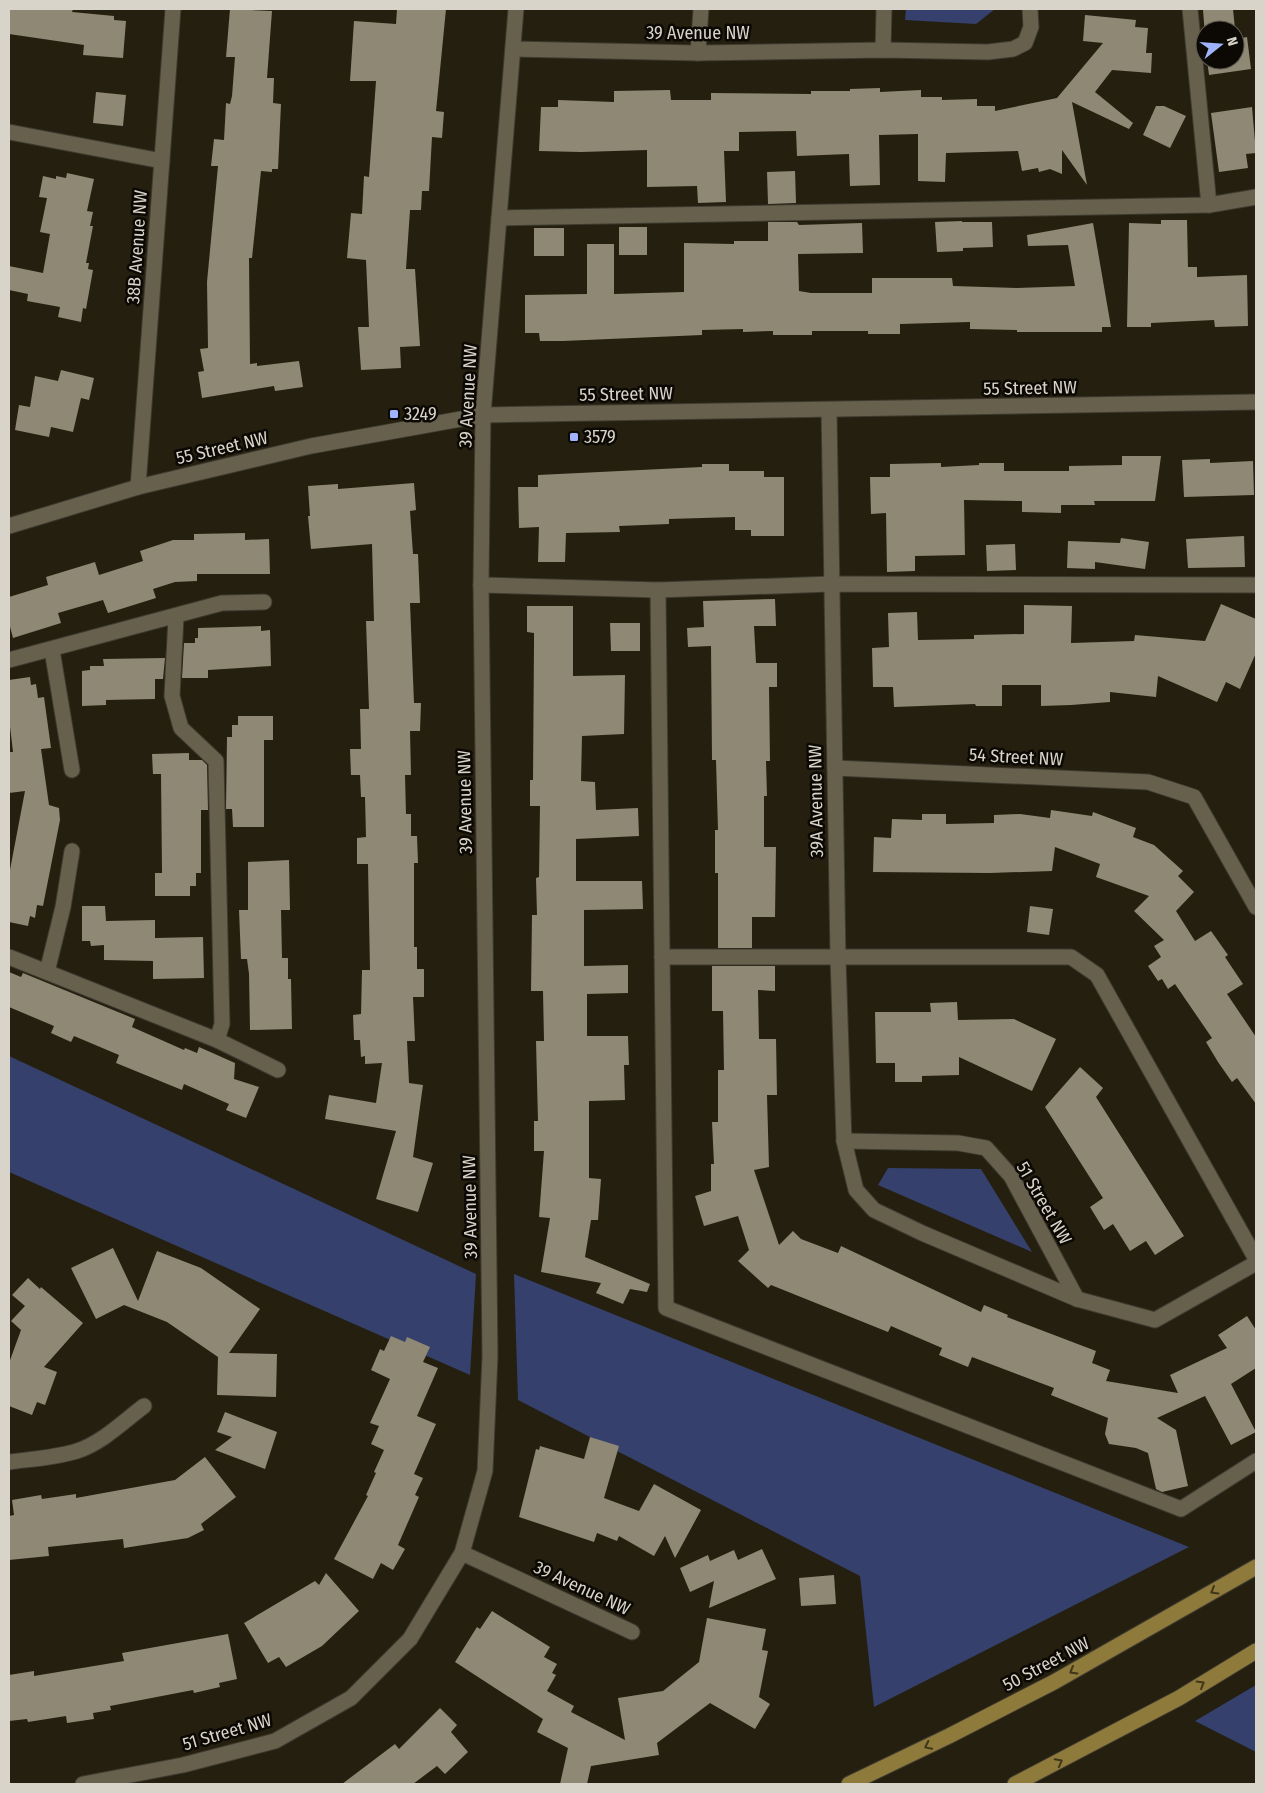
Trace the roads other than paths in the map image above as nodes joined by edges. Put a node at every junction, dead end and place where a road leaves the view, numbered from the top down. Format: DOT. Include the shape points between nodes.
graph roads {
  1 [pos="173,9"];
  2 [pos="516,9"];
  3 [pos="701,9"];
  4 [pos="884,9"];
  5 [pos="1030,9"];
  6 [pos="1190,9"];
  7 [pos="513,49"];
  8 [pos="883,50"];
  9 [pos="698,53"];
  10 [pos="9,132"];
  11 [pos="162,161"];
  12 [pos="1256,197"];
  13 [pos="1209,204"];
  14 [pos="499,218"];
  15 [pos="1256,402"];
  16 [pos="829,410"];
  17 [pos="484,415"];
  18 [pos="138,487"];
  19 [pos="9,526"];
  20 [pos="831,584"];
  21 [pos="482,585"];
  22 [pos="1256,585"];
  23 [pos="658,590"];
  24 [pos="264,602"];
  25 [pos="176,616"];
  26 [pos="52,650"];
  27 [pos="9,660"];
  28 [pos="835,768"];
  29 [pos="72,770"];
  30 [pos="72,851"];
  31 [pos="1256,907"];
  32 [pos="9,957"];
  33 [pos="662,957"];
  34 [pos="838,958"];
  35 [pos="47,972"];
  36 [pos="217,1040"];
  37 [pos="278,1070"];
  38 [pos="844,1141"];
  39 [pos="1256,1261"];
  40 [pos="1076,1299"];
  41 [pos="144,1406"];
  42 [pos="1256,1461"];
  43 [pos="9,1462"];
  44 [pos="462,1553"];
  45 [pos="1256,1567"];
  46 [pos="632,1632"];
  47 [pos="410,1639"];
  48 [pos="1256,1651"];
  49 [pos="83,1784"];
  50 [pos="849,1784"];
  51 [pos="1015,1784"];
  1 -- 11 [label="street, 38B Avenue NW"];
  2 -- 7 [label="street, 39 Avenue NW"];
  3 -- 9 [label="street"];
  4 -- 8 [label="street"];
  5 -- 8 [label="street, 39 Avenue NW" via="1031,27 1025,43 1013,49 988,52"];
  6 -- 13 [label="street"];
  7 -- 9 [label="street, 39 Avenue NW"];
  7 -- 14 [label="street, 39 Avenue NW"];
  8 -- 9 [label="street, 39 Avenue NW"];
  10 -- 11 [label="street"];
  11 -- 18 [label="street, 38B Avenue NW"];
  12 -- 13 [label="street"];
  13 -- 14 [label="street"];
  14 -- 17 [label="street, 39 Avenue NW"];
  15 -- 16 [label="street, 55 Street NW"];
  16 -- 17 [label="street, 55 Street NW"];
  16 -- 20 [label="street, 39A Avenue NW"];
  17 -- 18 [label="street, 55 Street NW" via="312,446"];
  17 -- 21 [label="street, 39 Avenue NW"];
  18 -- 19 [label="street, 55 Street NW"];
  20 -- 22 [label="street"];
  20 -- 23 [label="street"];
  20 -- 28 [label="street, 39A Avenue NW"];
  21 -- 23 [label="street"];
  21 -- 44 [label="street, 39 Avenue NW" via="490,1356 485,1471"];
  23 -- 33 [label="street"];
  24 -- 25 [label="street" via="222,603"];
  25 -- 26 [label="street"];
  25 -- 36 [label="street" via="172,696 181,728 216,761 222,1024"];
  26 -- 27 [label="street"];
  26 -- 29 [label="street"];
  28 -- 31 [label="street, 54 Street NW" via="1148,782 1194,797"];
  28 -- 34 [label="street, 39A Avenue NW"];
  30 -- 35 [label="street" via="63,907"];
  32 -- 35 [label="street"];
  33 -- 34 [label="street"];
  33 -- 42 [label="street" via="666,1308 1181,1509"];
  34 -- 38 [label="street, 39A Avenue NW"];
  34 -- 39 [label="street" via="1071,957 1098,975"];
  35 -- 36 [label="street"];
  36 -- 37 [label="street"];
  38 -- 40 [label="street, 39A Avenue NW" via="856,1190 874,1210"];
  38 -- 40 [label="street, 51 Street NW" via="958,1143 986,1148 1011,1176"];
  39 -- 40 [label="street" via="1155,1320"];
  41 -- 43 [label="street" via="103,1437 78,1450"];
  44 -- 46 [label="street, 39 Avenue NW"];
  44 -- 47 [label="street, 39 Avenue NW"];
  45 -- 50 [label="main road, 50 Street NW, one-way" via="1054,1682"];
  47 -- 49 [label="street, 51 Street NW" via="351,1698 274,1741 183,1765"];
  51 -- 48 [label="main road, one-way" via="1179,1698"];
}
